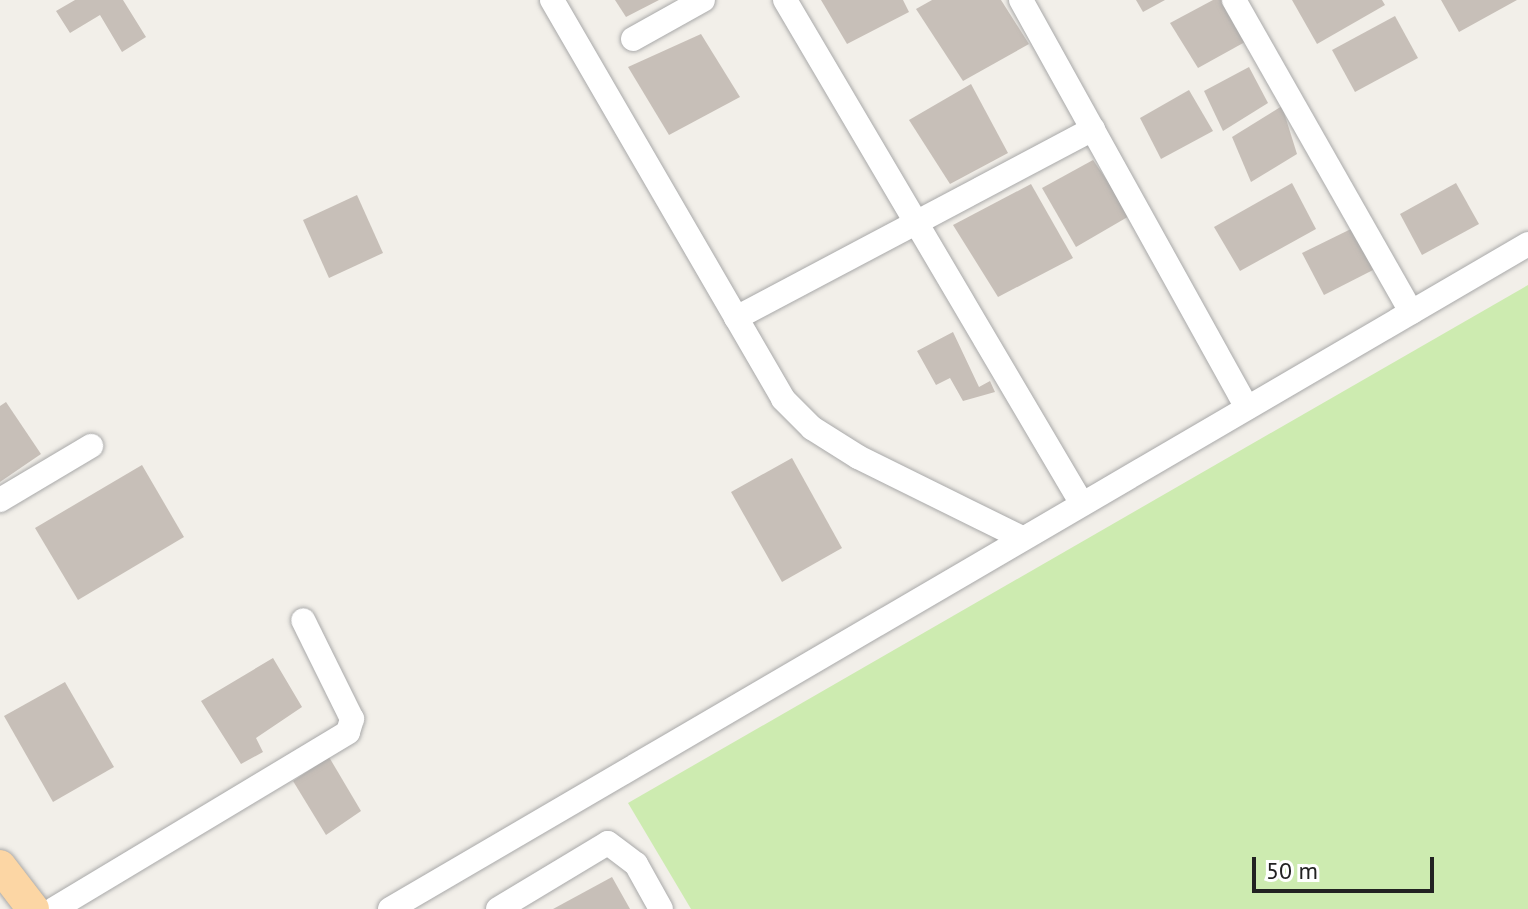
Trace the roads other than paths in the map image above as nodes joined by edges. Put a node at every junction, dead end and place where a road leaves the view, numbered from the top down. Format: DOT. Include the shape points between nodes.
graph roads {
  1 [pos="552,0"];
  2 [pos="703,0"];
  3 [pos="785,0"];
  4 [pos="1021,0"];
  5 [pos="1234,0"];
  6 [pos="633,39"];
  7 [pos="1093,129"];
  8 [pos="916,222"];
  9 [pos="1528,244"];
  10 [pos="1411,312"];
  11 [pos="736,318"];
  12 [pos="1247,408"];
  13 [pos="91,446"];
  14 [pos="0,500"];
  15 [pos="1082,504"];
  16 [pos="1022,538"];
  17 [pos="303,620"];
  18 [pos="0,866"];
  19 [pos="33,909"];
  20 [pos="54,909"];
  21 [pos="390,909"];
  22 [pos="498,909"];
  23 [pos="661,909"];
  1 -- 11 [label="street"];
  2 -- 6 [label="street"];
  3 -- 8 [label="street"];
  4 -- 7 [label="street"];
  5 -- 10 [label="street"];
  7 -- 8 [label="street"];
  7 -- 12 [label="street"];
  8 -- 11 [label="street"];
  8 -- 15 [label="street"];
  9 -- 10 [label="street"];
  10 -- 12 [label="street"];
  11 -- 16 [label="street" via="783,399 812,428"];
  12 -- 15 [label="street"];
  13 -- 14 [label="street"];
  15 -- 16 [label="street"];
  16 -- 21 [label="street"];
  17 -- 20 [label="street" via="352,719 348,732"];
  18 -- 19 [label="main road"];
  22 -- 23 [label="street" via="608,843 636,864"];
}
